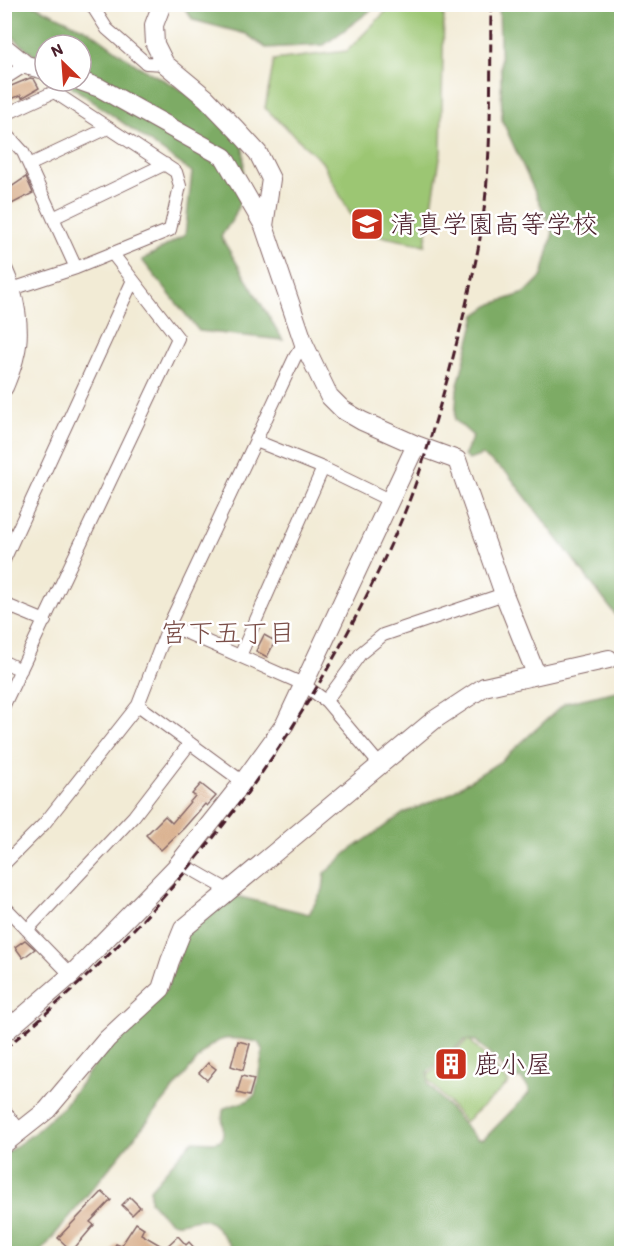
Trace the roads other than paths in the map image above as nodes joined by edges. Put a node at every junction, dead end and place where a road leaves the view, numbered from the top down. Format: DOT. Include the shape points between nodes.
graph roads {
  1 [pos="91,4"];
  2 [pos="162,4"];
  3 [pos="4,47"];
  4 [pos="165,64"];
  5 [pos="26,65"];
  6 [pos="33,67"];
  7 [pos="4,79"];
  8 [pos="93,86"];
  9 [pos="4,115"];
  10 [pos="108,128"];
  11 [pos="4,130"];
  12 [pos="29,165"];
  13 [pos="165,165"];
  14 [pos="53,218"];
  15 [pos="264,226"];
  16 [pos="112,253"];
  17 [pos="76,268"];
  18 [pos="4,271"];
  19 [pos="133,280"];
  20 [pos="12,289"];
  21 [pos="304,344"];
  22 [pos="5,386"];
  23 [pos="256,441"];
  24 [pos="416,445"];
  25 [pos="322,468"];
  26 [pos="391,501"];
  27 [pos="4,560"];
  28 [pos="504,594"];
  29 [pos="4,604"];
  30 [pos="45,621"];
  31 [pos="170,625"];
  32 [pos="240,656"];
  33 [pos="609,659"];
  34 [pos="4,662"];
  35 [pos="21,670"];
  36 [pos="536,674"];
  37 [pos="303,684"];
  38 [pos="326,701"];
  39 [pos="4,705"];
  40 [pos="138,705"];
  41 [pos="190,743"];
  42 [pos="380,765"];
  43 [pos="243,782"];
  44 [pos="179,862"];
  45 [pos="4,864"];
  46 [pos="228,890"];
  47 [pos="4,906"];
  48 [pos="27,930"];
  49 [pos="71,975"];
  50 [pos="8,1022"];
  51 [pos="4,1110"];
  52 [pos="21,1132"];
  53 [pos="4,1144"];
  1 -- 4 [label="street" via="106,29 146,63"];
  2 -- 4 [label="street" via="154,25 155,44"];
  3 -- 5 [label="street"];
  4 -- 15 [label="street" via="206,98 261,158 271,179"];
  5 -- 6 [label="street"];
  5 -- 7 [label="street"];
  8 -- 15 [label="street" via="224,157"];
  9 -- 10 [label="street" via="54,92"];
  10 -- 12 [label="street"];
  10 -- 13 [label="street"];
  11 -- 12 [label="street"];
  12 -- 14 [label="street"];
  13 -- 14 [label="street"];
  13 -- 16 [label="street" via="176,172 180,186 171,231"];
  14 -- 17 [label="street"];
  15 -- 21 [label="street"];
  16 -- 17 [label="street"];
  16 -- 19 [label="street"];
  17 -- 20 [label="street"];
  18 -- 20 [label="street"];
  19 -- 27 [label="street"];
  19 -- 30 [label="street" via="178,338"];
  20 -- 22 [label="street" via="16,353"];
  21 -- 23 [label="street"];
  21 -- 24 [label="street" via="329,396 343,410"];
  23 -- 25 [label="street"];
  23 -- 31 [label="street"];
  24 -- 26 [label="street"];
  24 -- 28 [label="street" via="457,460"];
  25 -- 26 [label="street"];
  25 -- 32 [label="street"];
  26 -- 37 [label="street"];
  28 -- 36 [label="street"];
  28 -- 38 [label="street" via="383,635 361,653"];
  29 -- 30 [label="street"];
  30 -- 35 [label="street"];
  31 -- 32 [label="street"];
  31 -- 40 [label="street"];
  32 -- 37 [label="street"];
  33 -- 36 [label="street"];
  34 -- 35 [label="street"];
  35 -- 39 [label="street"];
  36 -- 42 [label="street" via="484,687 434,720"];
  37 -- 38 [label="street"];
  37 -- 43 [label="street" via="285,724"];
  38 -- 42 [label="street"];
  40 -- 41 [label="street"];
  40 -- 45 [label="street" via="44,824"];
  41 -- 43 [label="street"];
  41 -- 48 [label="street" via="134,816"];
  42 -- 46 [label="street"];
  43 -- 44 [label="street"];
  44 -- 46 [label="street"];
  44 -- 49 [label="street"];
  46 -- 52 [label="street" via="183,929 161,990 107,1039 47,1110"];
  47 -- 48 [label="street"];
  48 -- 49 [label="street"];
  49 -- 50 [label="street"];
  51 -- 52 [label="street"];
  52 -- 53 [label="street"];
}
